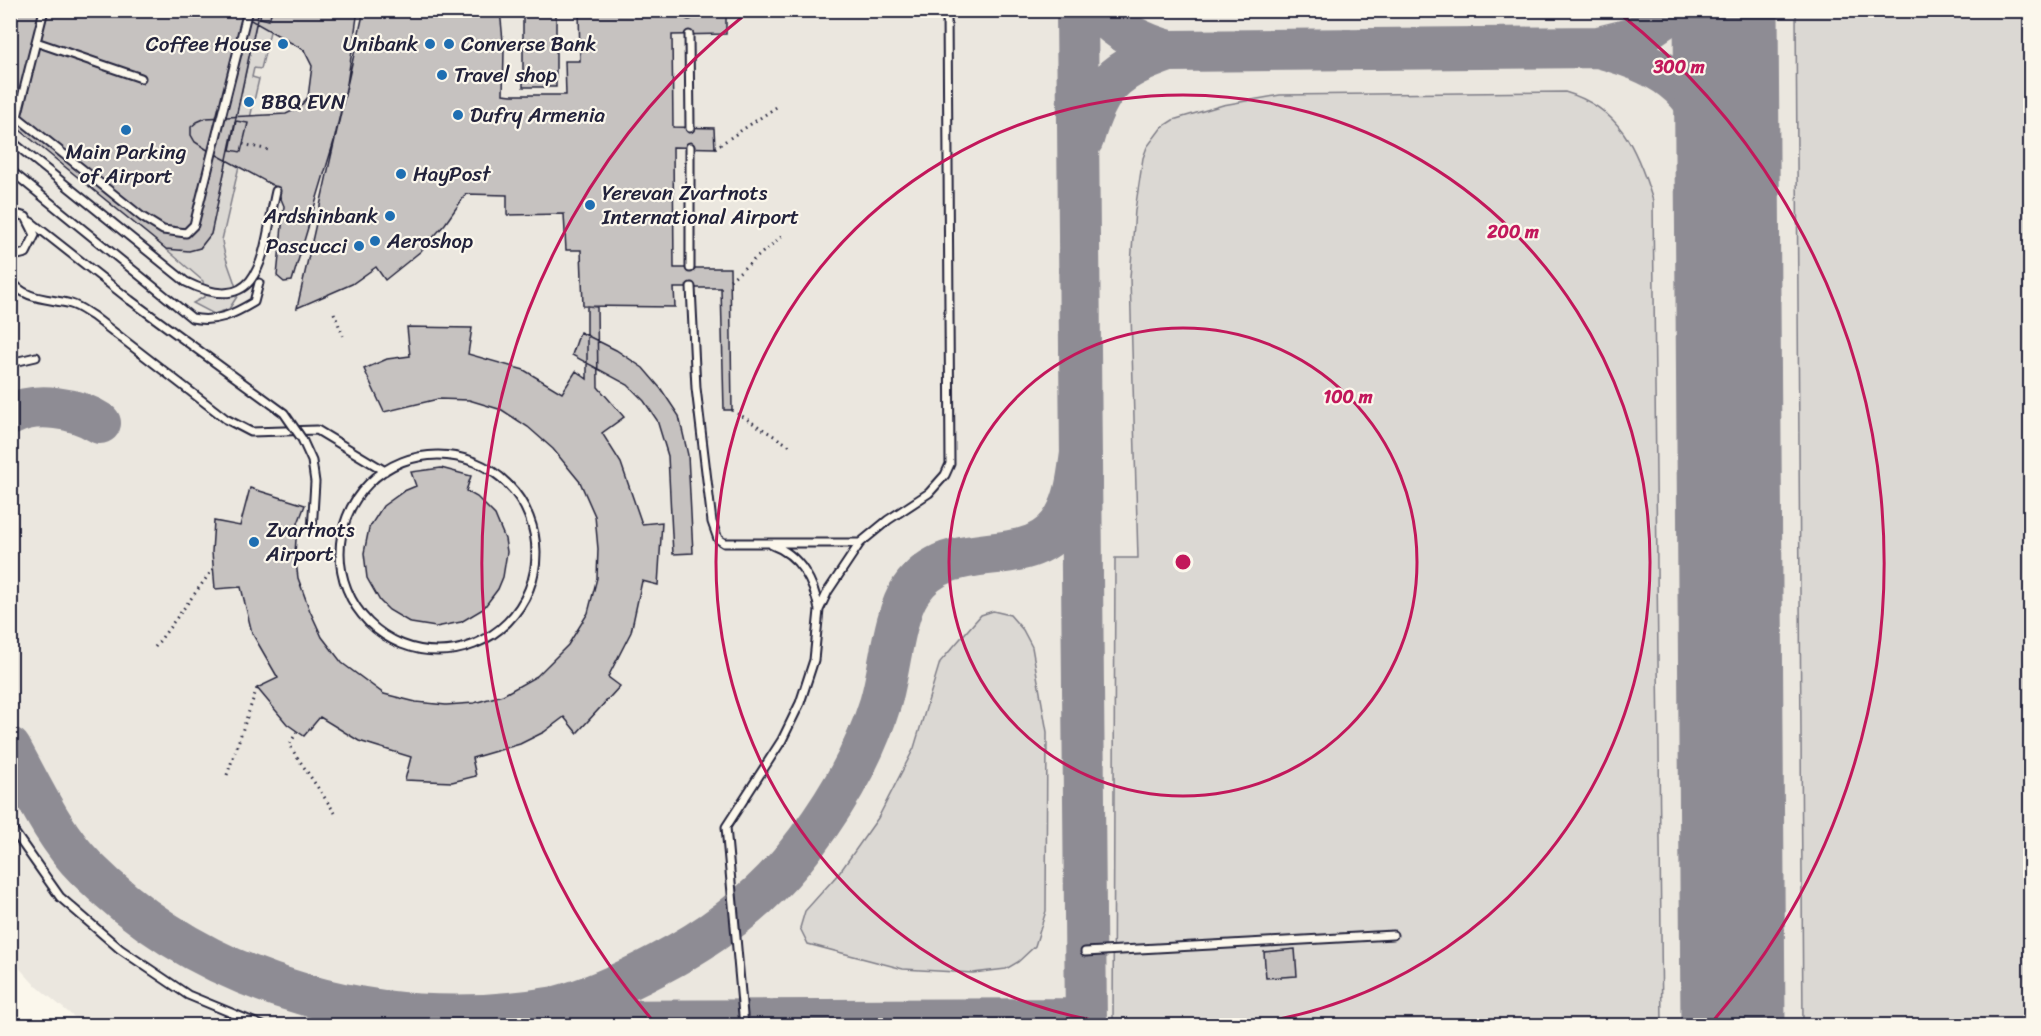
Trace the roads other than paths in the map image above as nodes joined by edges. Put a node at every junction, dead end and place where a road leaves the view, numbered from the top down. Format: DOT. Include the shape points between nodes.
graph roads {
  1 [pos="44,10"];
  2 [pos="248,10"];
  3 [pos="947,10"];
  4 [pos="689,35"];
  5 [pos="36,42"];
  6 [pos="141,78"];
  7 [pos="10,111"];
  8 [pos="17,117"];
  9 [pos="690,128"];
  10 [pos="10,140"];
  11 [pos="690,147"];
  12 [pos="10,170"];
  13 [pos="276,191"];
  14 [pos="10,205"];
  15 [pos="10,212"];
  16 [pos="20,213"];
  17 [pos="31,222"];
  18 [pos="11,258"];
  19 [pos="690,268"];
  20 [pos="10,279"];
  21 [pos="259,283"];
  22 [pos="691,287"];
  23 [pos="36,357"];
  24 [pos="10,363"];
  25 [pos="385,471"];
  26 [pos="312,531"];
  27 [pos="768,543"];
  28 [pos="860,543"];
  29 [pos="819,610"];
  30 [pos="10,826"];
  31 [pos="1393,935"];
  32 [pos="1085,952"];
  33 [pos="263,1026"];
  34 [pos="744,1026"];
  1 -- 5 [label="lane"];
  2 -- 8 [label="lane" via="195,225 186,233 163,230 142,217"];
  3 -- 28 [label="lane" via="950,464 929,493"];
  4 -- 9 [label="lane"];
  5 -- 6 [label="lane"];
  5 -- 8 [label="lane"];
  7 -- 8 [label="lane"];
  10 -- 13 [label="lane" via="186,282 217,293 246,288 256,277"];
  11 -- 19 [label="lane"];
  12 -- 21 [label="lane" via="192,318 215,320 234,314 254,302"];
  14 -- 16 [label="lane"];
  15 -- 16 [label="lane"];
  16 -- 17 [label="lane"];
  17 -- 18 [label="lane" via="35,235 31,248"];
  17 -- 26 [label="lane, bridge" via="284,413 312,461"];
  20 -- 25 [label="lane" via="24,293 74,305 93,316 251,432 317,430"];
  22 -- 27 [label="lane" via="696,388 714,532 724,543"];
  23 -- 24 [label="lane"];
  25 -- 25 [label="lane" via="358,498 343,533 341,564 356,607 377,630 418,649 464,648 492,636 519,609 534,573 534,535 520,500 500,477 459,457 420,457"];
  27 -- 28 [label="lane"];
  27 -- 29 [label="lane" via="792,555 815,589"];
  28 -- 29 [label="lane"];
  29 -- 34 [label="lane" via="814,660 800,703 782,740 726,827"];
  30 -- 33 [label="lane" via="60,897 120,949 188,995"];
  31 -- 32 [label="lane"];
}
